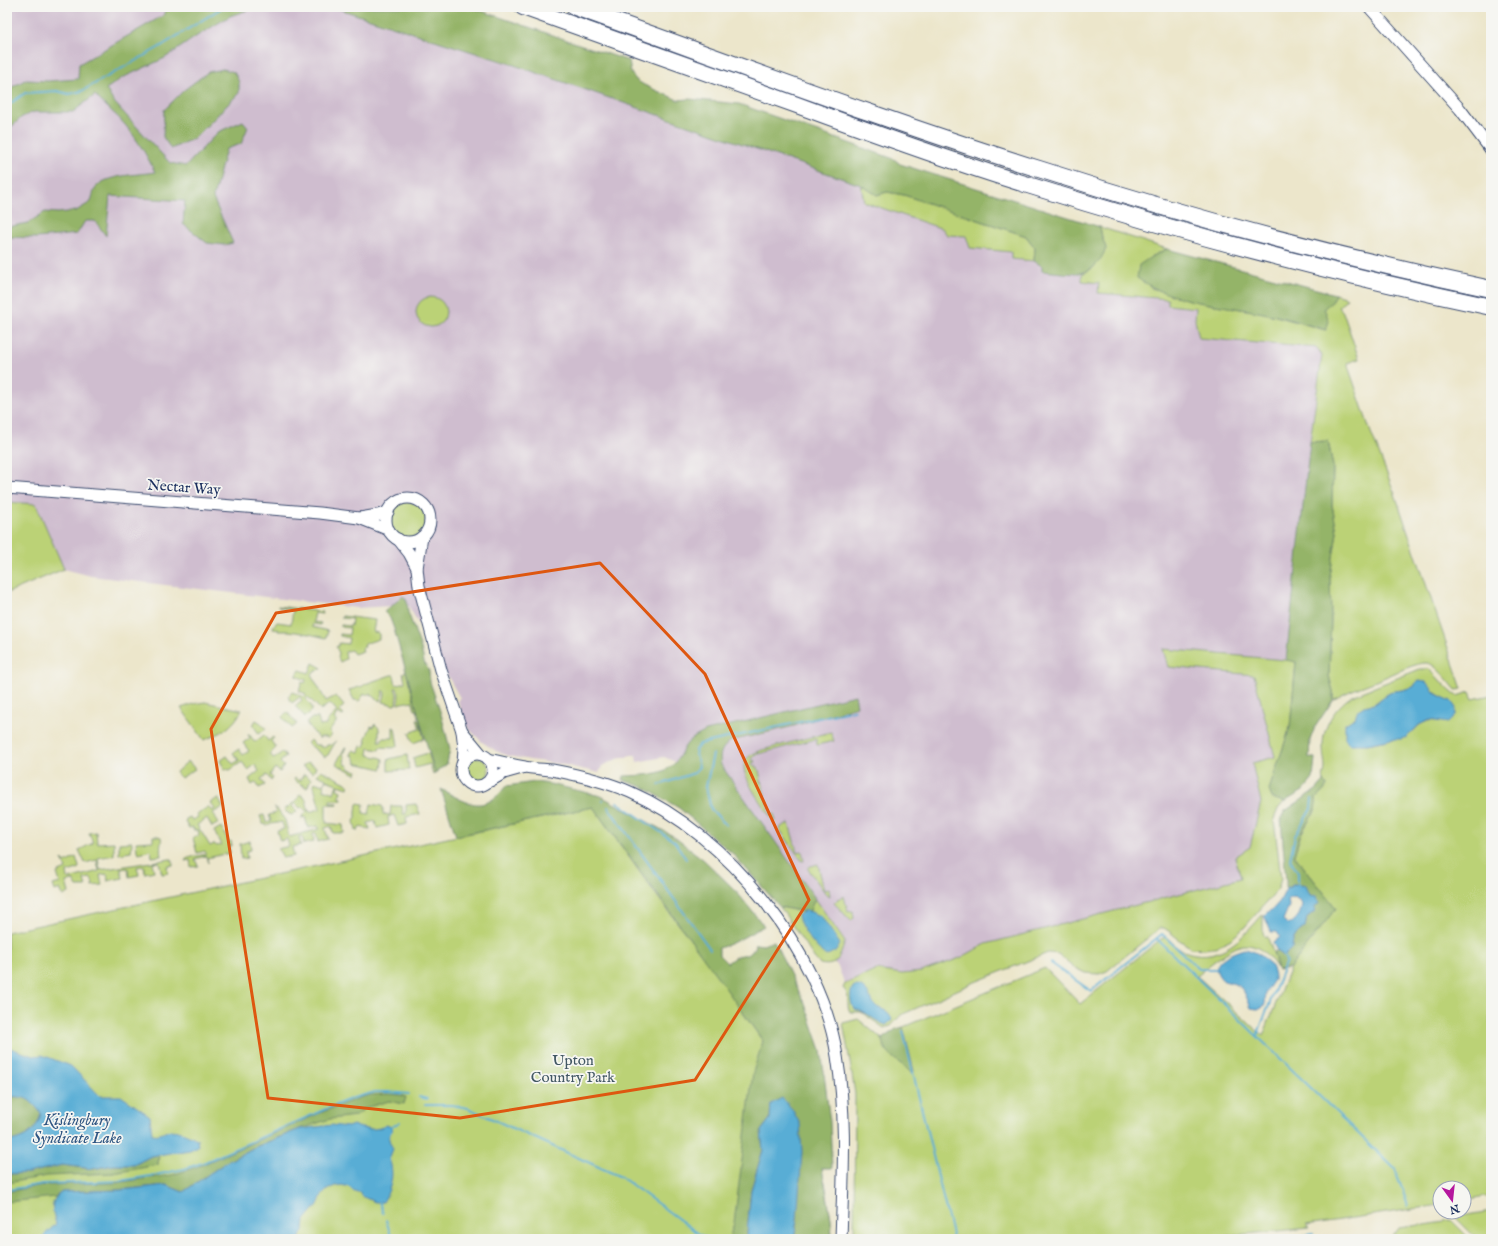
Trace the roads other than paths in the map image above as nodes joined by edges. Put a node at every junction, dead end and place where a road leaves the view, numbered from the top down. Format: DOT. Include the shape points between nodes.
graph roads {
  1 [pos="523,7"];
  2 [pos="576,7"];
  3 [pos="1369,7"];
  4 [pos="1491,150"];
  5 [pos="1491,289"];
  6 [pos="1491,307"];
  7 [pos="7,488"];
  8 [pos="388,512"];
  9 [pos="359,518"];
  10 [pos="389,530"];
  11 [pos="422,536"];
  12 [pos="398,539"];
  13 [pos="417,568"];
  14 [pos="462,731"];
  15 [pos="485,757"];
  16 [pos="463,763"];
  17 [pos="525,767"];
  18 [pos="490,781"];
  19 [pos="841,1239"];
  1 -- 6 [label="highway" via="920,150 1028,185 1279,258"];
  2 -- 5 [label="highway" via="1041,170 1342,255"];
  3 -- 4 [label="street" via="1460,109"];
  7 -- 9 [label="street, Nectar Way"];
  8 -- 9 [label="street, Nectar Way"];
  8 -- 10 [label="street"];
  8 -- 11 [label="street" via="402,499 420,501 430,516 428,530"];
  9 -- 10 [label="street, Nectar Way"];
  10 -- 12 [label="street"];
  11 -- 12 [label="street" via="412,541"];
  11 -- 13 [label="street"];
  12 -- 13 [label="street"];
  13 -- 14 [label="street" via="426,614"];
  14 -- 15 [label="street"];
  14 -- 16 [label="street"];
  15 -- 16 [label="street" via="472,755"];
  15 -- 17 [label="street"];
  15 -- 18 [label="street" via="493,765 494,771"];
  16 -- 18 [label="street" via="462,775 470,785 481,786"];
  17 -- 18 [label="street" via="504,773"];
  17 -- 19 [label="street" via="594,778 631,792 667,812 723,855 765,903 786,932 817,990 837,1055 844,1122"];
}
